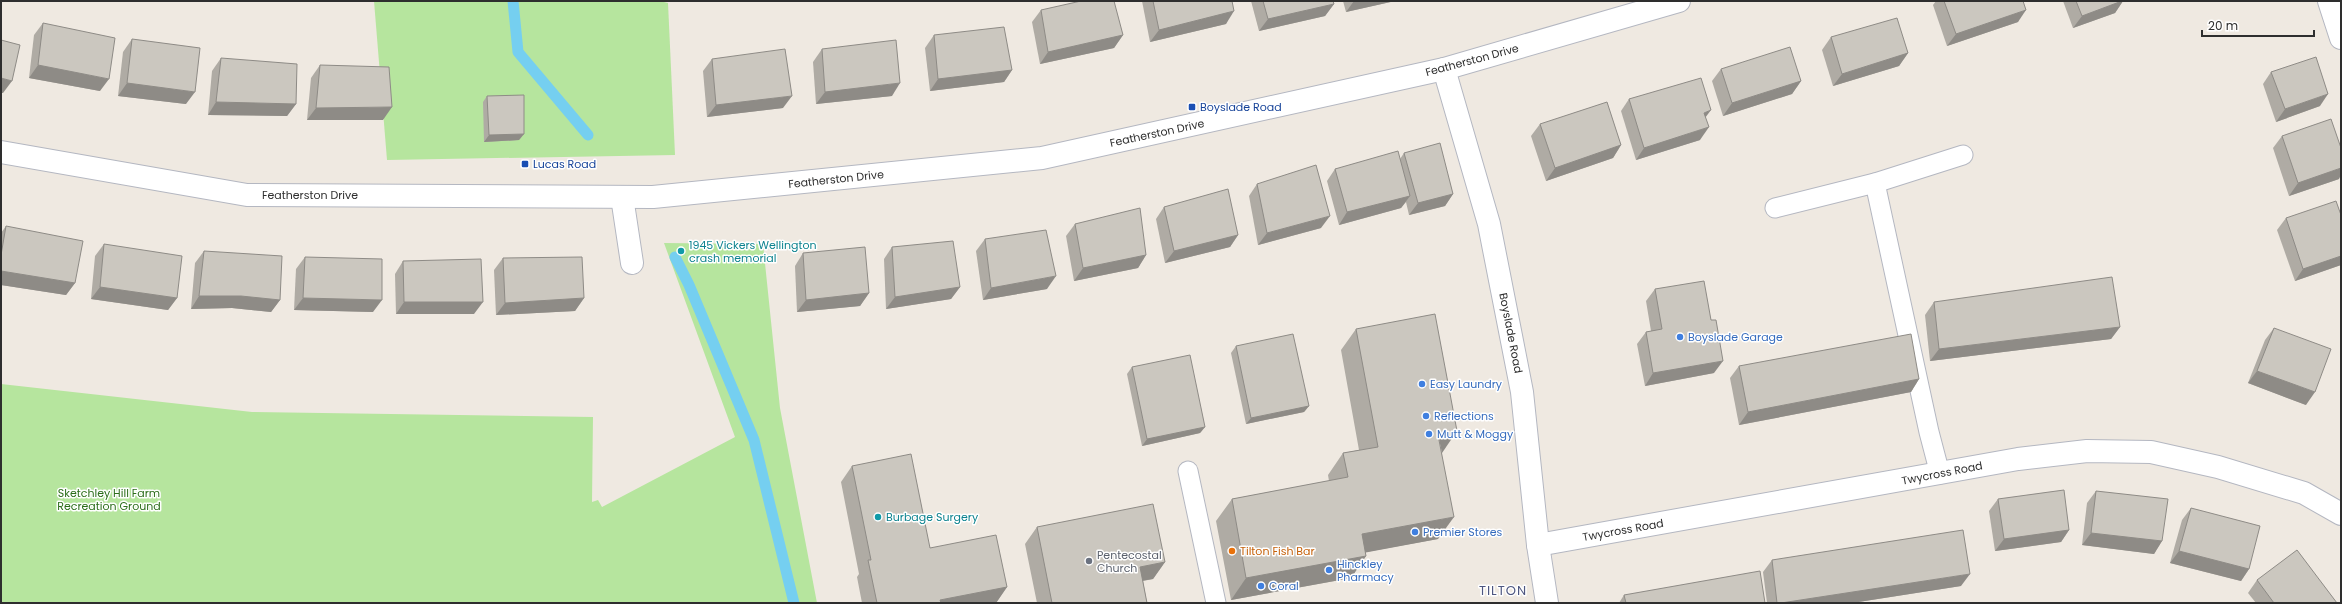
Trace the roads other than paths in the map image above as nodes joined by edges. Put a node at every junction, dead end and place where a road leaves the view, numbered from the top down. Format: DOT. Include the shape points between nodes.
graph roads {
  1 [pos="1679,1"];
  2 [pos="2329,1"];
  3 [pos="2341,38"];
  4 [pos="1444,69"];
  5 [pos="1,152"];
  6 [pos="1962,154"];
  7 [pos="1875,183"];
  8 [pos="622,197"];
  9 [pos="1775,208"];
  10 [pos="632,263"];
  11 [pos="1188,471"];
  12 [pos="1940,474"];
  13 [pos="2341,514"];
  14 [pos="1538,545"];
  15 [pos="1216,603"];
  16 [pos="1547,603"];
  1 -- 4 [label="street, Featherston Drive"];
  2 -- 3 [label="street"];
  4 -- 8 [label="street, Featherston Drive" via="1042,158 652,197"];
  4 -- 14 [label="street, Boyslade Road" via="1489,224 1522,392"];
  5 -- 8 [label="street, Featherston Drive" via="247,195"];
  6 -- 7 [label="lane"];
  7 -- 9 [label="lane"];
  7 -- 12 [label="lane"];
  8 -- 10 [label="street"];
  11 -- 15 [label="lane"];
  12 -- 13 [label="street, Twycross Road" via="2018,459 2087,451 2151,452 2304,493"];
  12 -- 14 [label="street, Twycross Road"];
  14 -- 16 [label="street, Boyslade Road"];
}
